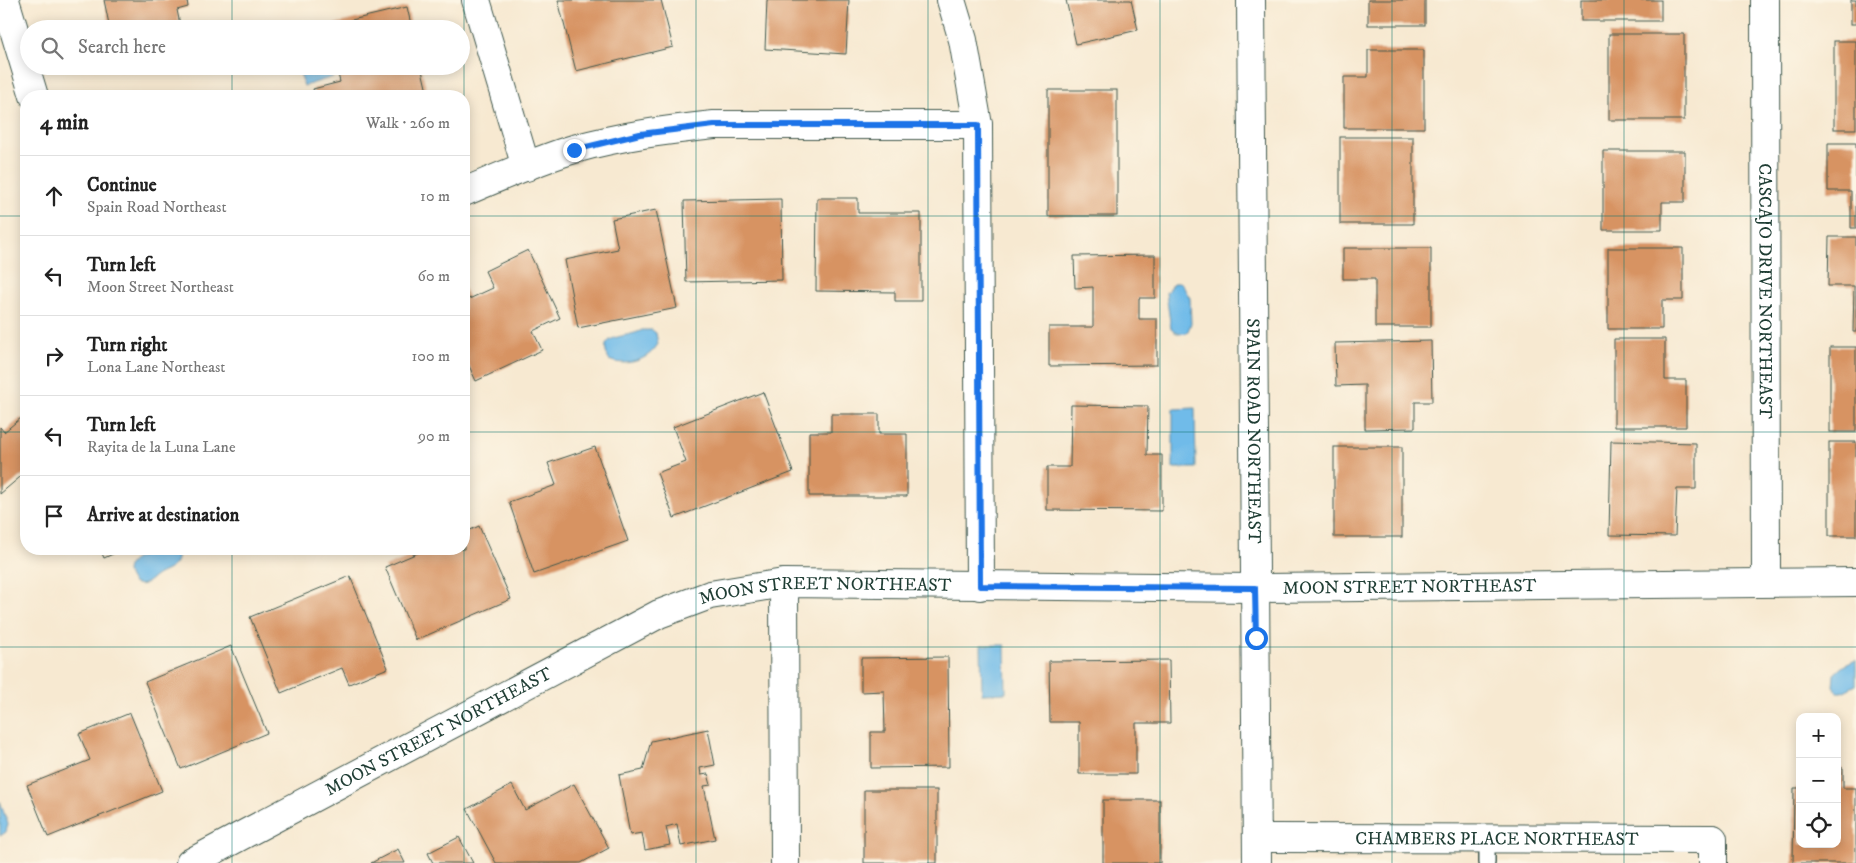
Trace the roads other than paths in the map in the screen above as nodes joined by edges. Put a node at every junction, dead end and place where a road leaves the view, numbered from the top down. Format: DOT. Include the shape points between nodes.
graph roads {
  1 [pos="5,0"];
  2 [pos="476,0"];
  3 [pos="950,0"];
  4 [pos="1251,0"];
  5 [pos="1765,0"];
  6 [pos="20,50"];
  7 [pos="28,75"];
  8 [pos="32,90"];
  9 [pos="978,125"];
  10 [pos="526,167"];
  11 [pos="470,190"];
  12 [pos="1766,582"];
  13 [pos="1856,582"];
  14 [pos="784,583"];
  15 [pos="980,586"];
  16 [pos="1255,588"];
  17 [pos="1257,850"];
  18 [pos="1487,851"];
  19 [pos="190,863"];
  20 [pos="785,863"];
  21 [pos="1713,863"];
  1 -- 6 [label="street"];
  2 -- 10 [label="street"];
  3 -- 9 [label="street" via="963,40"];
  4 -- 16 [label="street, SPAIN ROAD NORTHEAST"];
  5 -- 12 [label="street, CASCAJO DRIVE NORTHEAST"];
  7 -- 8 [label="street"];
  9 -- 10 [label="street" via="714,125 640,134 574,150"];
  9 -- 15 [label="street"];
  10 -- 11 [label="street"];
  12 -- 13 [label="street, MOON STREET NORTHEAST"];
  12 -- 16 [label="street, MOON STREET NORTHEAST"];
  14 -- 15 [label="street, MOON STREET NORTHEAST"];
  14 -- 19 [label="street, MOON STREET NORTHEAST" via="710,595 659,614"];
  14 -- 20 [label="street"];
  15 -- 16 [label="street, MOON STREET NORTHEAST"];
  16 -- 17 [label="street, SPAIN ROAD NORTHEAST"];
  17 -- 18 [label="street, CHAMBERS PLACE NORTHEAST"];
  18 -- 21 [label="street, CHAMBERS PLACE NORTHEAST" via="1713,839"];
}
